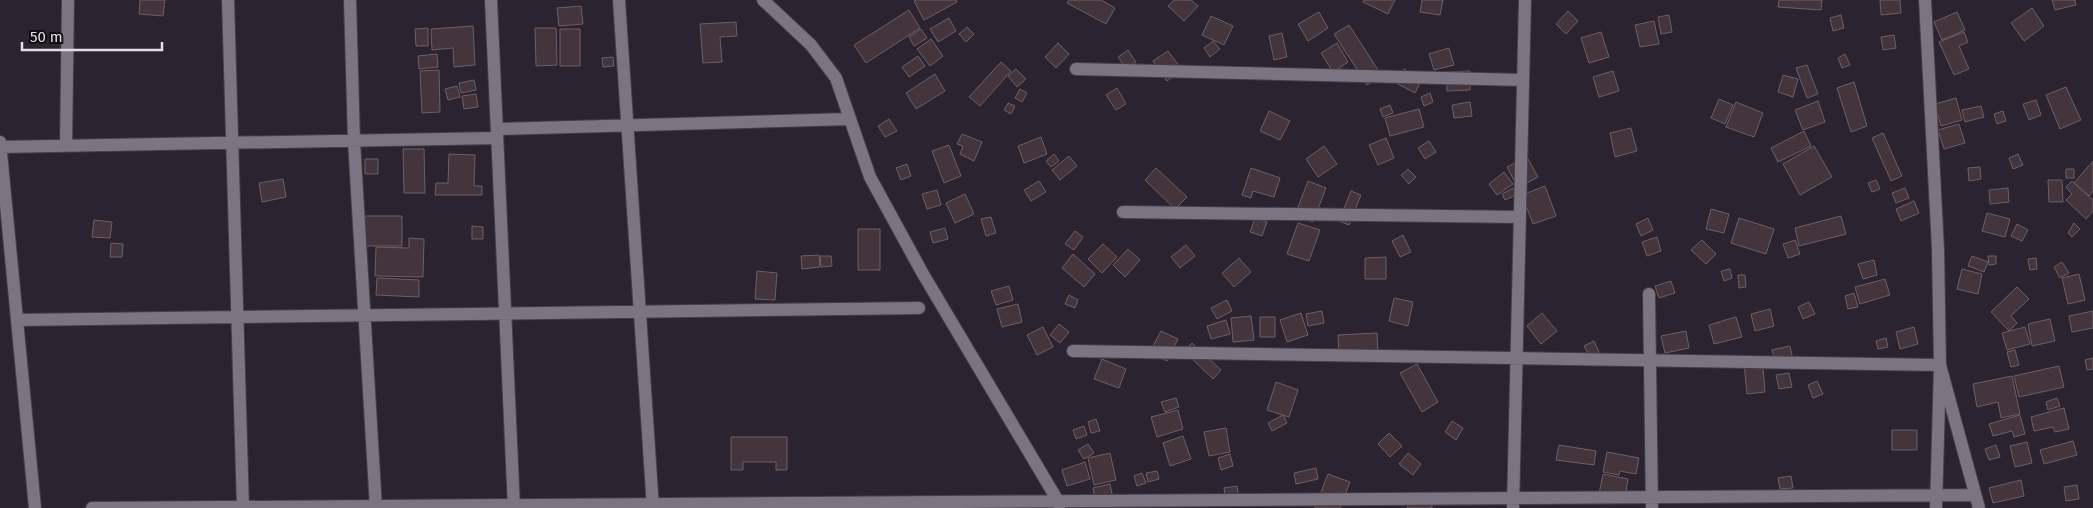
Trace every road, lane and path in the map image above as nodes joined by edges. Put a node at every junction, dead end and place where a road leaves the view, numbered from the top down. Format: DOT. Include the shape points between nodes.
graph roads {
  1 [pos="68,0"];
  2 [pos="228,0"];
  3 [pos="350,0"];
  4 [pos="491,0"];
  5 [pos="619,0"];
  6 [pos="763,0"];
  7 [pos="1525,0"];
  8 [pos="1925,0"];
  9 [pos="1076,69"];
  10 [pos="1523,80"];
  11 [pos="850,119"];
  12 [pos="626,126"];
  13 [pos="497,134"];
  14 [pos="354,141"];
  15 [pos="0,142"];
  16 [pos="232,143"];
  17 [pos="66,146"];
  18 [pos="0,147"];
  19 [pos="2,182"];
  20 [pos="1123,212"];
  21 [pos="1519,217"];
  22 [pos="1649,294"];
  23 [pos="919,308"];
  24 [pos="639,312"];
  25 [pos="506,313"];
  26 [pos="364,315"];
  27 [pos="237,317"];
  28 [pos="17,320"];
  29 [pos="1073,350"];
  30 [pos="1516,358"];
  31 [pos="1650,360"];
  32 [pos="1940,364"];
  33 [pos="1975,495"];
  34 [pos="1793,502"];
  35 [pos="1936,502"];
  36 [pos="1513,503"];
  37 [pos="1651,503"];
  38 [pos="1231,504"];
  39 [pos="1382,504"];
  40 [pos="932,505"];
  41 [pos="1058,505"];
  42 [pos="653,506"];
  43 [pos="805,506"];
  44 [pos="376,507"];
  45 [pos="514,507"];
  46 [pos="35,508"];
  47 [pos="92,508"];
  48 [pos="242,508"];
  49 [pos="1978,508"];
  1 -- 17 [label="street"];
  2 -- 16 [label="street"];
  3 -- 14 [label="street"];
  4 -- 13 [label="street"];
  5 -- 12 [label="street"];
  6 -- 11 [label="street" via="811,45 836,78"];
  7 -- 10 [label="street"];
  8 -- 32 [label="street" via="1938,249"];
  9 -- 10 [label="street"];
  10 -- 21 [label="street"];
  11 -- 12 [label="street"];
  11 -- 41 [label="street" via="870,177 922,274"];
  12 -- 13 [label="street"];
  12 -- 24 [label="street"];
  13 -- 14 [label="street"];
  13 -- 25 [label="street"];
  14 -- 16 [label="street"];
  14 -- 26 [label="street"];
  15 -- 18 [label="street"];
  16 -- 17 [label="street"];
  16 -- 27 [label="street"];
  17 -- 18 [label="street"];
  18 -- 19 [label="street"];
  19 -- 28 [label="street"];
  20 -- 21 [label="street"];
  21 -- 30 [label="street"];
  22 -- 31 [label="street"];
  23 -- 24 [label="street"];
  24 -- 25 [label="street"];
  24 -- 42 [label="street"];
  25 -- 26 [label="street"];
  25 -- 45 [label="street"];
  26 -- 27 [label="street"];
  26 -- 44 [label="street"];
  27 -- 28 [label="street"];
  27 -- 48 [label="street"];
  28 -- 46 [label="street"];
  29 -- 30 [label="street"];
  30 -- 31 [label="street"];
  30 -- 36 [label="street"];
  31 -- 32 [label="street"];
  31 -- 37 [label="street"];
  32 -- 33 [label="street"];
  32 -- 35 [label="street"];
  33 -- 35 [label="street"];
  33 -- 49 [label="street"];
  34 -- 35 [label="street"];
  34 -- 37 [label="street"];
  36 -- 37 [label="street"];
  36 -- 39 [label="street"];
  38 -- 39 [label="street"];
  38 -- 41 [label="street"];
  40 -- 41 [label="street"];
  40 -- 43 [label="street"];
  42 -- 43 [label="street"];
  42 -- 45 [label="street"];
  44 -- 45 [label="street"];
  44 -- 48 [label="street"];
  47 -- 48 [label="street"];
}
